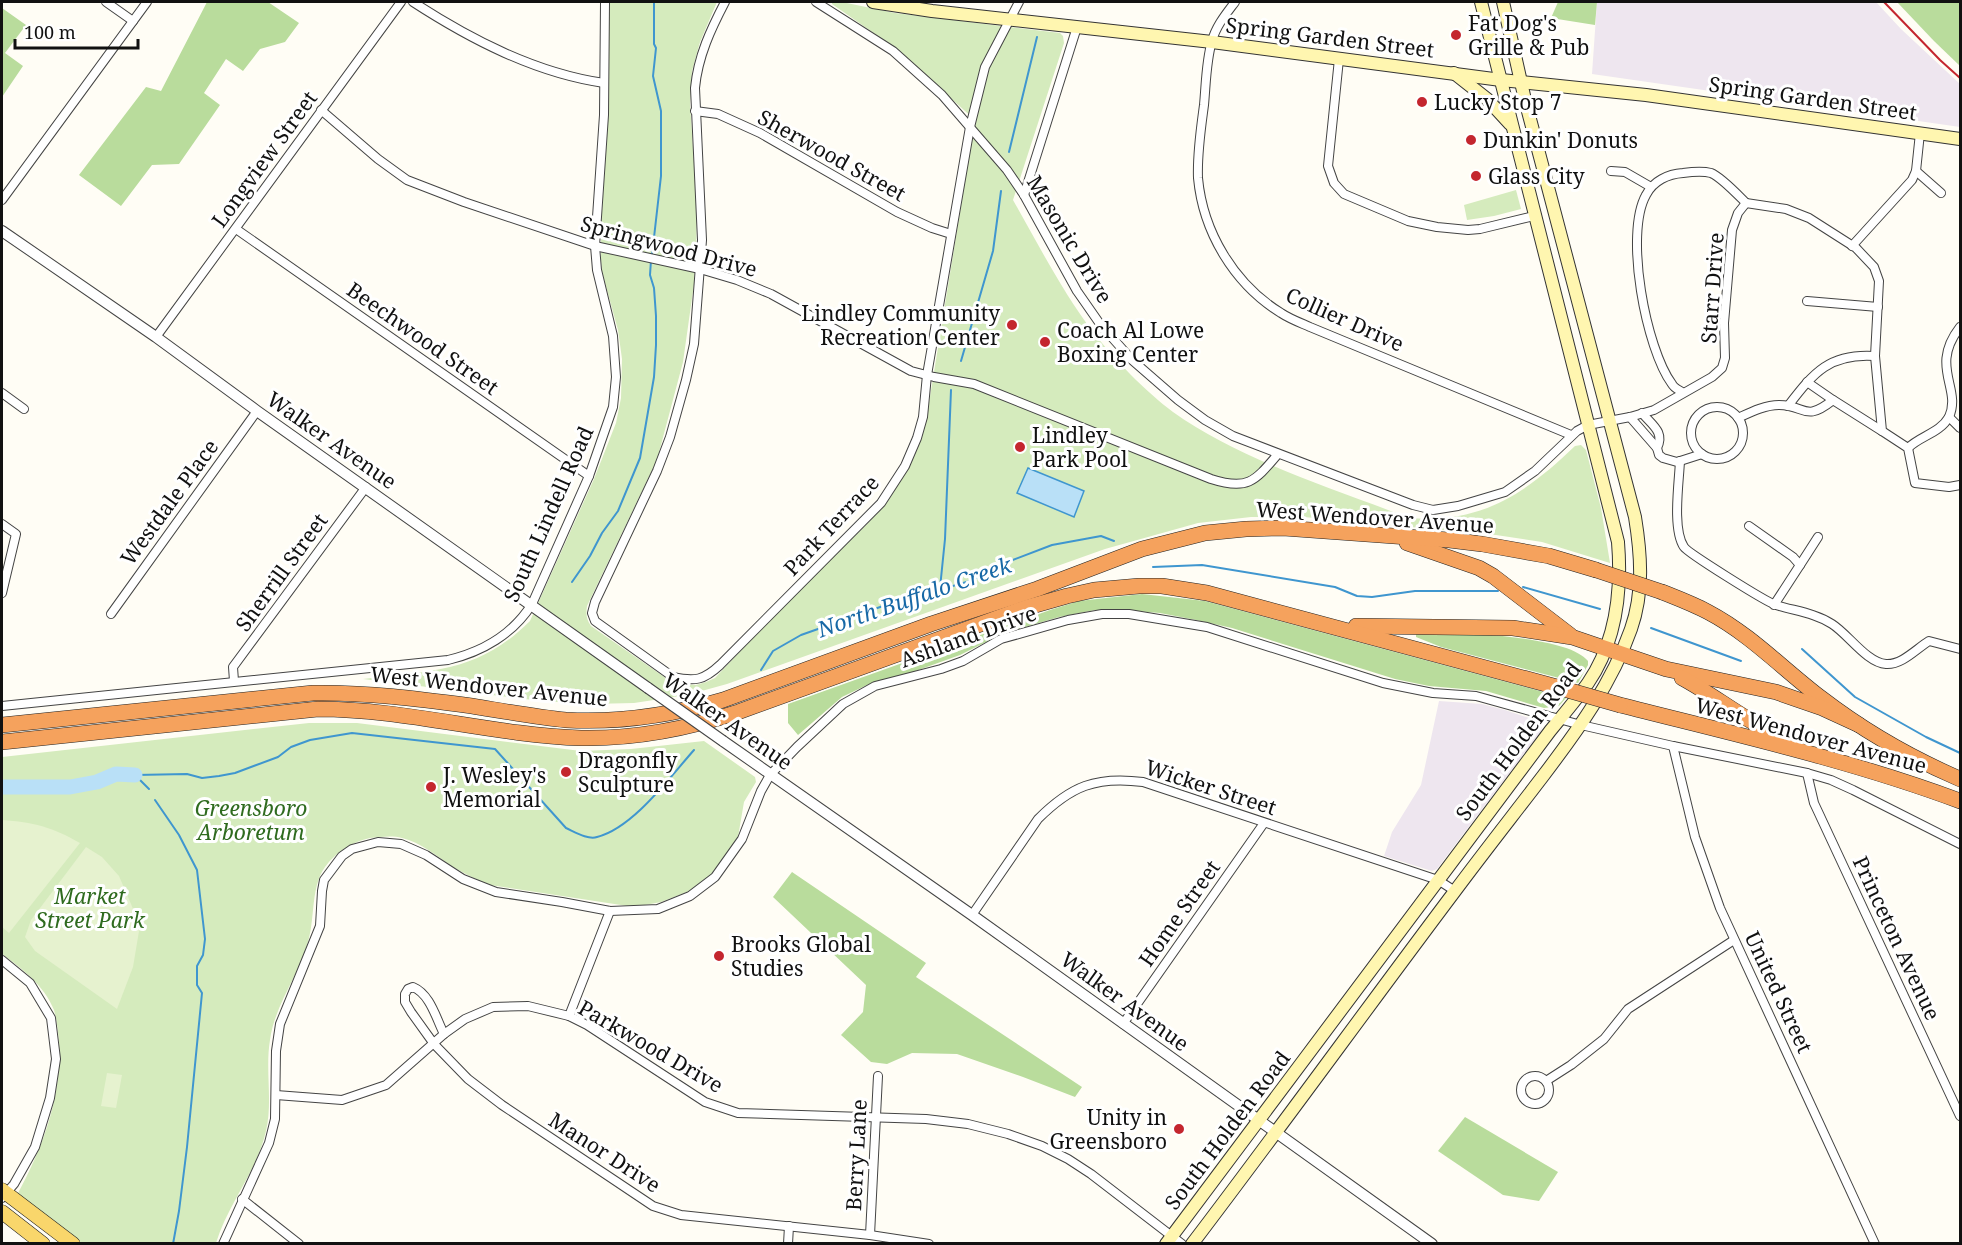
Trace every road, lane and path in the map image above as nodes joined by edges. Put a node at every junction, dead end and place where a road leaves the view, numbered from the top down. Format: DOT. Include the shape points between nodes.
graph roads {
  1 [pos="106,2"];
  2 [pos="147,2"];
  3 [pos="401,2"];
  4 [pos="413,2"];
  5 [pos="605,2"];
  6 [pos="725,2"];
  7 [pos="816,2"];
  8 [pos="873,2"];
  9 [pos="1019,2"];
  10 [pos="1235,2"];
  11 [pos="1481,2"];
  12 [pos="1503,2"];
  13 [pos="1010,19"];
  14 [pos="133,21"];
  15 [pos="1077,27"];
  16 [pos="1212,42"];
  17 [pos="1340,59"];
  18 [pos="1454,73"];
  19 [pos="1501,80"];
  20 [pos="1521,81"];
  21 [pos="604,83"];
  22 [pos="321,110"];
  23 [pos="695,111"];
  24 [pos="1511,125"];
  25 [pos="970,127"];
  26 [pos="1920,133"];
  27 [pos="1960,138"];
  28 [pos="1611,171"];
  29 [pos="1916,171"];
  30 [pos="1651,187"];
  31 [pos="1941,193"];
  32 [pos="1024,195"];
  33 [pos="2,200"];
  34 [pos="1746,203"];
  35 [pos="1534,216"];
  36 [pos="236,230"];
  37 [pos="2,231"];
  38 [pos="951,234"];
  39 [pos="595,246"];
  40 [pos="1852,246"];
  41 [pos="700,269"];
  42 [pos="1807,301"];
  43 [pos="1878,307"];
  44 [pos="1960,327"];
  45 [pos="156,337"];
  46 [pos="1875,356"];
  47 [pos="927,375"];
  48 [pos="1806,382"];
  49 [pos="1682,392"];
  50 [pos="2,393"];
  51 [pos="1833,400"];
  52 [pos="1788,406"];
  53 [pos="24,409"];
  54 [pos="257,411"];
  55 [pos="1642,413"];
  56 [pos="1630,417"];
  57 [pos="1949,417"];
  58 [pos="1738,418"];
  59 [pos="1609,421"];
  60 [pos="1588,425"];
  61 [pos="1960,428"];
  62 [pos="1882,431"];
  63 [pos="1659,434"];
  64 [pos="1571,435"];
  65 [pos="1650,440"];
  66 [pos="1657,448"];
  67 [pos="1908,448"];
  68 [pos="1278,454"];
  69 [pos="1702,454"];
  70 [pos="1680,461"];
  71 [pos="589,476"];
  72 [pos="1960,485"];
  73 [pos="366,487"];
  74 [pos="2,525"];
  75 [pos="1749,526"];
  76 [pos="1388,537"];
  77 [pos="1818,537"];
  78 [pos="1800,565"];
  79 [pos="2,593"];
  80 [pos="532,604"];
  81 [pos="1774,605"];
  82 [pos="111,614"];
  83 [pos="1329,625"];
  84 [pos="1572,637"];
  85 [pos="1606,649"];
  86 [pos="1960,649"];
  87 [pos="1621,654"];
  88 [pos="1666,669"];
  89 [pos="234,681"];
  90 [pos="2,706"];
  91 [pos="1559,719"];
  92 [pos="2,725"];
  93 [pos="1581,725"];
  94 [pos="1859,725"];
  95 [pos="2,741"];
  96 [pos="1674,746"];
  97 [pos="1843,762"];
  98 [pos="1807,773"];
  99 [pos="770,775"];
  100 [pos="1960,779"];
  101 [pos="1960,801"];
  102 [pos="1264,823"];
  103 [pos="1960,844"];
  104 [pos="1438,880"];
  105 [pos="1455,891"];
  106 [pos="610,911"];
  107 [pos="972,915"];
  108 [pos="1734,940"];
  109 [pos="2,960"];
  110 [pos="569,1016"];
  111 [pos="1123,1024"];
  112 [pos="444,1034"];
  113 [pos="434,1044"];
  114 [pos="878,1076"];
  115 [pos="1546,1081"];
  116 [pos="276,1095"];
  117 [pos="1960,1116"];
  118 [pos="876,1117"];
  119 [pos="1258,1121"];
  120 [pos="1276,1133"];
  121 [pos="3,1194"];
  122 [pos="242,1199"];
  123 [pos="2,1212"];
  124 [pos="789,1226"];
  125 [pos="870,1235"];
  126 [pos="1173,1241"];
  127 [pos="43,1244"];
  128 [pos="73,1244"];
  129 [pos="223,1244"];
  130 [pos="299,1244"];
  131 [pos="788,1244"];
  132 [pos="929,1244"];
  133 [pos="1192,1244"];
  134 [pos="1432,1244"];
  135 [pos="1875,1244"];
  1 -- 14 [label="street"];
  2 -- 14 [label="street"];
  3 -- 22 [label="street, Longview Street"];
  4 -- 21 [label="street" via="484,44 547,69"];
  5 -- 21 [label="street, South Lindell Road"];
  6 -- 23 [label="street, Park Terrace" via="697,71"];
  7 -- 25 [label="street, Masonic Drive" via="893,51 942,95"];
  8 -- 13 [label="main road, Spring Garden Street"];
  9 -- 13 [label="street, Park Terrace"];
  10 -- 16 [label="street, Collier Drive" via="1218,25"];
  11 -- 19 [label="main road, South Holden Road"];
  12 -- 20 [label="main road, South Holden Road"];
  13 -- 15 [label="main road, Spring Garden Street"];
  13 -- 25 [label="street, Park Terrace" via="985,67"];
  14 -- 33 [label="street"];
  15 -- 16 [label="main road, Spring Garden Street"];
  15 -- 32 [label="street"];
  16 -- 17 [label="main road, Spring Garden Street"];
  16 -- 64 [label="street, Collier Drive" via="1199,142 1200,193 1218,247 1240,277 1281,313 1310,327"];
  17 -- 18 [label="main road, Spring Garden Street"];
  17 -- 35 [label="street" via="1328,166 1334,183 1344,194 1408,221 1437,227 1480,229"];
  18 -- 19 [label="main road, Spring Garden Street"];
  18 -- 24 [label="main road" via="1487,99"];
  19 -- 20 [label="main road, Spring Garden Street"];
  19 -- 24 [label="main road, South Holden Road"];
  20 -- 26 [label="main road, Spring Garden Street"];
  20 -- 59 [label="main road, South Holden Road"];
  21 -- 39 [label="street, South Lindell Road"];
  22 -- 36 [label="street, Longview Street"];
  22 -- 39 [label="street, Springwood Drive" via="406,180"];
  23 -- 38 [label="street, Sherwood Street" via="718,114 760,133 897,212"];
  23 -- 41 [label="street, Park Terrace" via="702,218"];
  24 -- 35 [label="main road, South Holden Road"];
  25 -- 32 [label="street, Masonic Drive"];
  25 -- 38 [label="street, Park Terrace"];
  26 -- 27 [label="main road, Spring Garden Street"];
  26 -- 29 [label="street"];
  28 -- 30 [label="street" via="1625,172"];
  29 -- 31 [label="street"];
  29 -- 40 [label="street"];
  30 -- 34 [label="street" via="1679,173 1711,173"];
  30 -- 49 [label="street" via="1639,219 1642,297 1659,360 1672,386"];
  32 -- 68 [label="street, Masonic Drive" via="1077,291 1132,360 1205,420"];
  34 -- 40 [label="street" via="1794,211"];
  34 -- 49 [label="street, Starr Drive" via="1732,230 1722,368"];
  35 -- 60 [label="main road, South Holden Road"];
  36 -- 45 [label="street, Longview Street"];
  36 -- 71 [label="street, Beechwood Street"];
  37 -- 45 [label="street, Walker Avenue"];
  38 -- 47 [label="street, Park Terrace"];
  39 -- 41 [label="street, Springwood Drive"];
  39 -- 71 [label="street, South Lindell Road" via="613,336 616,377 613,407"];
  40 -- 43 [label="street" via="1878,276"];
  41 -- 47 [label="street, Springwood Drive" via="771,294 901,365"];
  41 -- 47 [label="street, Park Terrace" via="694,344 670,437 592,613 596,621 673,677 688,680 711,673 880,503 905,466 916,438 923,417"];
  42 -- 43 [label="street"];
  43 -- 46 [label="street"];
  44 -- 57 [label="street" via="1947,353 1954,405"];
  45 -- 54 [label="street, Walker Avenue"];
  46 -- 48 [label="street" via="1835,360"];
  46 -- 62 [label="street"];
  47 -- 68 [label="street, Springwood Drive" via="974,384 1227,484 1241,485 1253,480"];
  48 -- 51 [label="street"];
  48 -- 52 [label="street"];
  49 -- 55 [label="street, Starr Drive"];
  50 -- 53 [label="street"];
  51 -- 52 [label="street" via="1812,412"];
  51 -- 62 [label="street"];
  52 -- 58 [label="street" via="1770,405"];
  54 -- 73 [label="street, Walker Avenue"];
  54 -- 82 [label="street, Westdale Place"];
  55 -- 56 [label="street, Starr Drive"];
  55 -- 63 [label="street"];
  56 -- 59 [label="street, Starr Drive"];
  56 -- 65 [label="street"];
  57 -- 61 [label="street"];
  57 -- 67 [label="street"];
  58 -- 69 [label="street" via="1743,437 1734,453 1716,459"];
  58 -- 69 [label="street" via="1717,407 1699,414 1691,427 1691,439"];
  59 -- 60 [label="street, Starr Drive"];
  59 -- 87 [label="main road, South Holden Road" via="1635,517 1640,559 1639,597"];
  60 -- 64 [label="street, Starr Drive"];
  60 -- 85 [label="main road, South Holden Road" via="1618,542 1616,609"];
  62 -- 67 [label="street"];
  63 -- 65 [label="street"];
  63 -- 66 [label="street"];
  64 -- 68 [label="street, Masonic Drive" via="1535,471 1505,492 1433,510 1413,506"];
  65 -- 66 [label="street"];
  66 -- 70 [label="street" via="1659,455 1670,462"];
  67 -- 72 [label="street" via="1916,483"];
  69 -- 70 [label="street"];
  70 -- 81 [label="street" via="1678,530 1685,548"];
  71 -- 80 [label="street, South Lindell Road"];
  73 -- 80 [label="street, Walker Avenue"];
  73 -- 89 [label="street, Sherrill Street" via="233,667"];
  74 -- 79 [label="street" via="16,534"];
  75 -- 78 [label="street"];
  76 -- 84 [label="highway" via="1479,568"];
  76 -- 92 [label="highway, West Wendover Avenue" via="1283,528 1177,539 723,700 644,718 567,720 470,706 313,693"];
  76 -- 94 [label="highway, West Wendover Avenue, bridge" via="1482,544 1549,556 1662,592 1731,626"];
  77 -- 78 [label="street"];
  78 -- 81 [label="street"];
  80 -- 89 [label="street, South Lindell Road" via="512,629 467,655 448,660"];
  80 -- 99 [label="street, Walker Avenue, bridge"];
  81 -- 86 [label="street" via="1831,623 1874,660 1886,664 1899,663 1929,641"];
  83 -- 84 [label="highway" via="1513,628"];
  83 -- 95 [label="highway, West Wendover Avenue" via="1196,591 1162,586 1119,587 1025,608 738,712 659,733 580,738 370,711 318,709"];
  83 -- 97 [label="highway, West Wendover Avenue, bridge"];
  84 -- 85 [label="highway"];
  85 -- 87 [label="highway"];
  85 -- 91 [label="main road, South Holden Road" via="1588,683"];
  87 -- 88 [label="highway"];
  87 -- 93 [label="main road, South Holden Road"];
  88 -- 94 [label="highway" via="1776,692"];
  88 -- 97 [label="highway" via="1753,724"];
  89 -- 90 [label="street, South Lindell Road"];
  91 -- 93 [label="street, Ashland Drive"];
  91 -- 99 [label="street, Ashland Drive" via="1476,696 1383,683 1207,627 1129,614 1102,614 1021,632 941,669 875,686 843,704"];
  91 -- 104 [label="main road, South Holden Road"];
  93 -- 96 [label="street, Ashland Drive"];
  93 -- 105 [label="main road, South Holden Road"];
  94 -- 100 [label="highway, West Wendover Avenue"];
  96 -- 98 [label="street, Ashland Drive"];
  96 -- 108 [label="street, United Street" via="1695,837"];
  97 -- 101 [label="highway, West Wendover Avenue"];
  98 -- 103 [label="street, Ashland Drive" via="1854,790"];
  98 -- 117 [label="street, Princeton Avenue" via="1814,803"];
  99 -- 106 [label="street, Ashland Drive" via="742,839 715,877 690,896 658,909"];
  99 -- 107 [label="street, Walker Avenue"];
  102 -- 104 [label="street, Wicker Street"];
  102 -- 107 [label="street, Wicker Street" via="1143,782 1094,782 1063,796 1038,819"];
  102 -- 111 [label="street, Home Street"];
  104 -- 105 [label="street, Wicker Street"];
  104 -- 119 [label="main road, South Holden Road"];
  105 -- 120 [label="main road, South Holden Road"];
  106 -- 110 [label="street"];
  106 -- 116 [label="street, Ashland Drive" via="487,889 401,844 378,842 352,849 324,880 320,926 280,1024"];
  107 -- 111 [label="street, Walker Avenue"];
  108 -- 115 [label="street" via="1629,1009 1604,1039"];
  108 -- 135 [label="street, United Street"];
  109 -- 121 [label="street" via="30,983 51,1018 56,1059 51,1098 35,1147 14,1184"];
  110 -- 112 [label="street, Parkwood Drive" via="528,1006 493,1007 465,1019"];
  110 -- 118 [label="street, Parkwood Drive" via="608,1037 705,1102 722,1108 738,1113"];
  111 -- 119 [label="street, Walker Avenue"];
  112 -- 113 [label="street, Parkwood Drive"];
  112 -- 113 [label="street, Manor Drive" via="427,998 413,987 408,989 405,1002"];
  113 -- 116 [label="street, Parkwood Drive" via="386,1085 342,1100"];
  113 -- 124 [label="street, Manor Drive" via="502,1106 653,1206 681,1215"];
  114 -- 118 [label="street, Berry Lane"];
  116 -- 122 [label="street, Ashland Drive" via="269,1143"];
  118 -- 125 [label="street, Berry Lane"];
  118 -- 126 [label="street, Parkwood Drive" via="968,1124 1042,1146 1068,1158"];
  119 -- 120 [label="street, Walker Avenue"];
  119 -- 126 [label="main road, South Holden Road"];
  120 -- 133 [label="main road, South Holden Road"];
  120 -- 134 [label="street, Walker Avenue"];
  121 -- 128 [label="main road"];
  122 -- 129 [label="street, Ashland Drive"];
  122 -- 130 [label="street"];
  123 -- 127 [label="main road"];
  124 -- 125 [label="street, Manor Drive"];
  124 -- 131 [label="street"];
  125 -- 132 [label="street, Manor Drive"];
}
